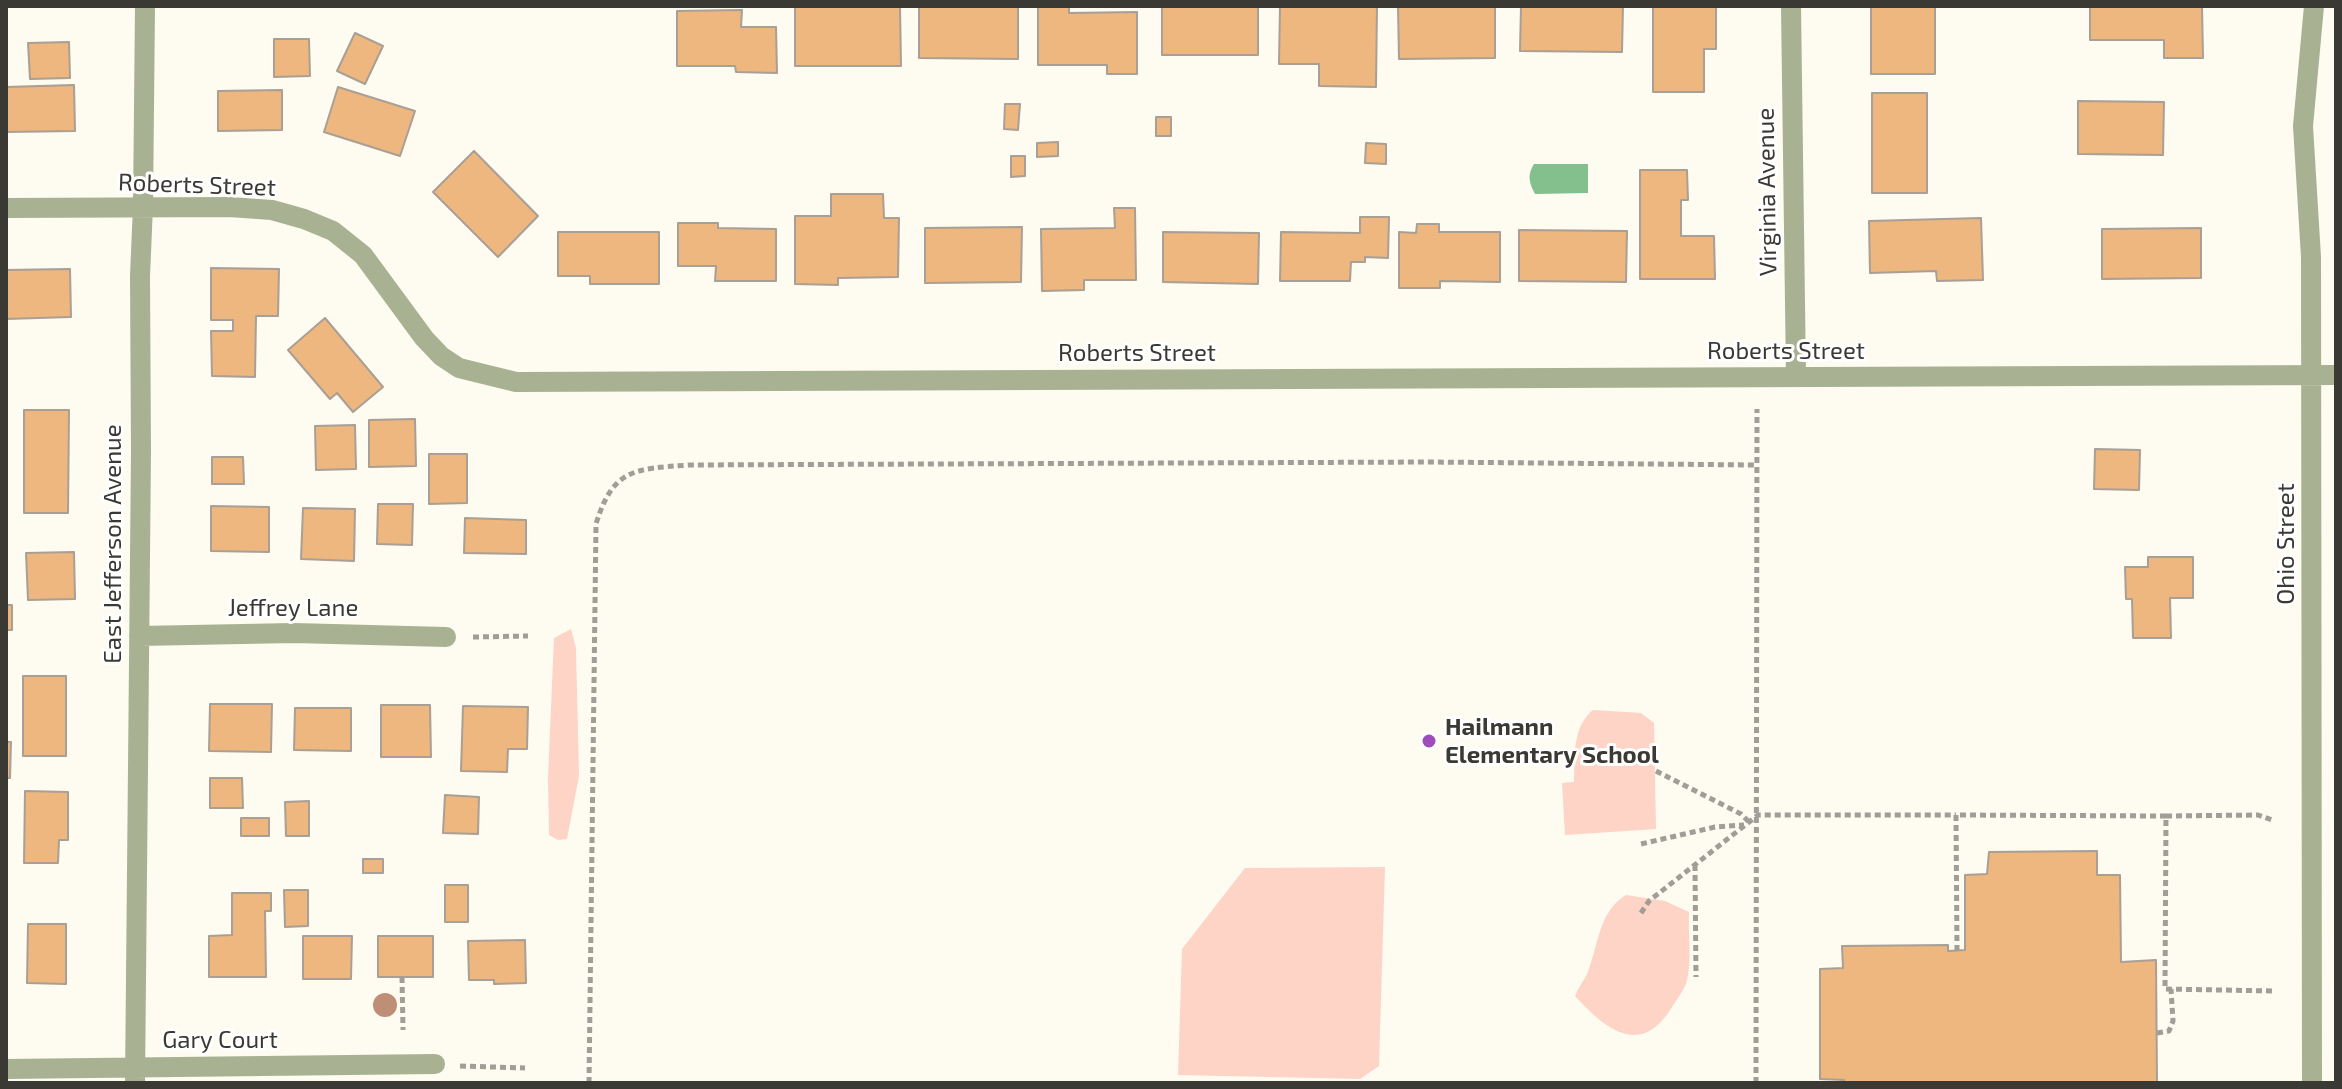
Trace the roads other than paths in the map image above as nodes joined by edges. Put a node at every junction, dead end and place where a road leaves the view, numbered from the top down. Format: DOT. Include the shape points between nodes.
graph roads {
  1 [pos="145,6"];
  2 [pos="1791,6"];
  3 [pos="2314,6"];
  4 [pos="143,206"];
  5 [pos="6,208"];
  6 [pos="2312,375"];
  7 [pos="2336,375"];
  8 [pos="1796,377"];
  9 [pos="139,636"];
  10 [pos="446,637"];
  11 [pos="435,1064"];
  12 [pos="6,1069"];
  13 [pos="135,1075"];
  14 [pos="2312,1083"];
  1 -- 4 [label="street, East Jefferson Avenue"];
  2 -- 8 [label="street, Virginia Avenue"];
  3 -- 6 [label="street, Ohio Street" via="2303,126"];
  4 -- 5 [label="street, Roberts Street"];
  4 -- 8 [label="street, Roberts Street" via="272,210 333,231 363,255 441,356 459,368 516,382"];
  4 -- 9 [label="street, East Jefferson Avenue"];
  6 -- 7 [label="street, Roberts Street"];
  6 -- 8 [label="street, Roberts Street"];
  6 -- 14 [label="street, Ohio Street"];
  9 -- 10 [label="street, Jeffrey Lane"];
  9 -- 13 [label="street, East Jefferson Avenue"];
  11 -- 13 [label="street, Gary Court"];
  12 -- 13 [label="street, Gary Court"];
}
